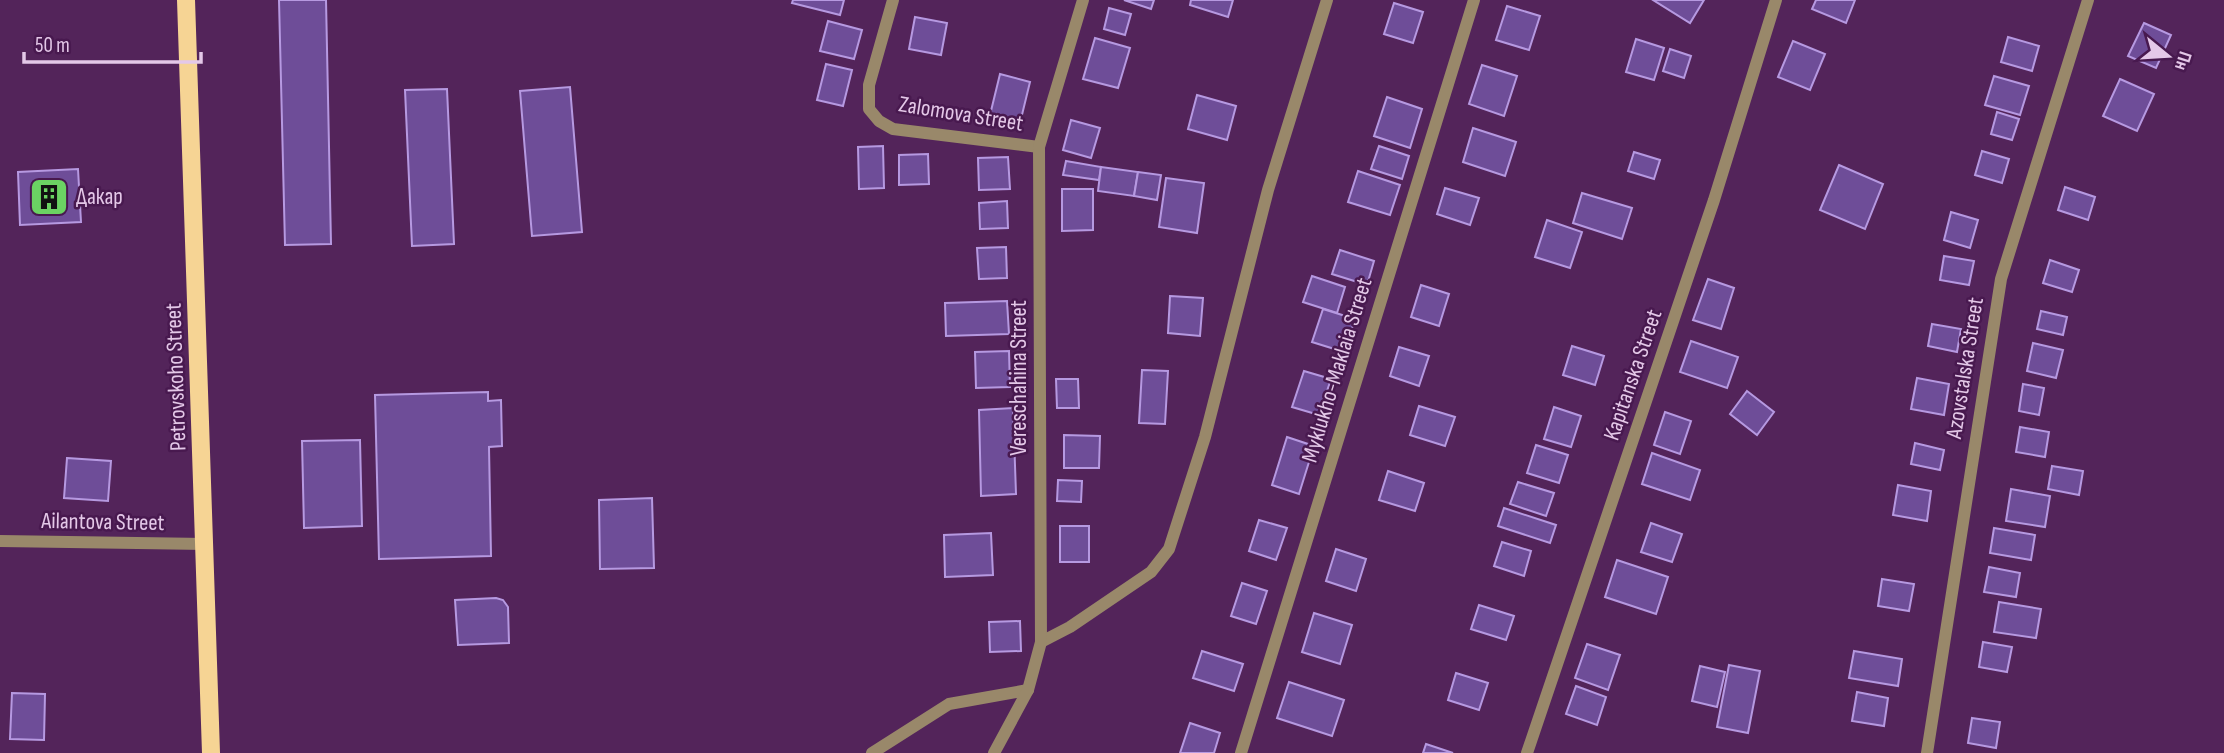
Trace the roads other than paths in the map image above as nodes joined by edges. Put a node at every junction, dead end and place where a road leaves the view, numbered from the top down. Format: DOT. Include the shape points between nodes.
graph roads {
  1 [pos="186,0"];
  2 [pos="893,0"];
  3 [pos="1083,0"];
  4 [pos="1326,0"];
  5 [pos="1474,0"];
  6 [pos="1761,0"];
  7 [pos="2088,0"];
  8 [pos="1774,4"];
  9 [pos="1040,147"];
  10 [pos="0,541"];
  11 [pos="206,544"];
  12 [pos="1041,642"];
  13 [pos="1028,690"];
  14 [pos="211,753"];
  15 [pos="872,753"];
  16 [pos="994,753"];
  17 [pos="1241,753"];
  18 [pos="1527,753"];
  19 [pos="1927,753"];
  1 -- 11 [label="main road, Petrovskoho Street"];
  2 -- 9 [label="street, Zalomova Street" via="869,85 869,109 879,121 893,129"];
  3 -- 9 [label="street, Vereschahina Street"];
  4 -- 12 [label="street" via="1268,190 1205,437 1169,550 1151,572"];
  5 -- 17 [label="street, Myklukho-Maklaia Street"];
  6 -- 8 [label="street"];
  7 -- 19 [label="street, Azovstalska Street" via="2001,279"];
  8 -- 18 [label="street, Kapitanska Street" via="1714,200"];
  9 -- 12 [label="street, Vereschahina Street"];
  10 -- 11 [label="street, Ailantova Street"];
  11 -- 14 [label="main road, Petrovskoho Street"];
  12 -- 13 [label="street, Vereschahina Street"];
  13 -- 15 [label="street" via="949,704"];
  13 -- 16 [label="street, Vereschahina Street"];
}
